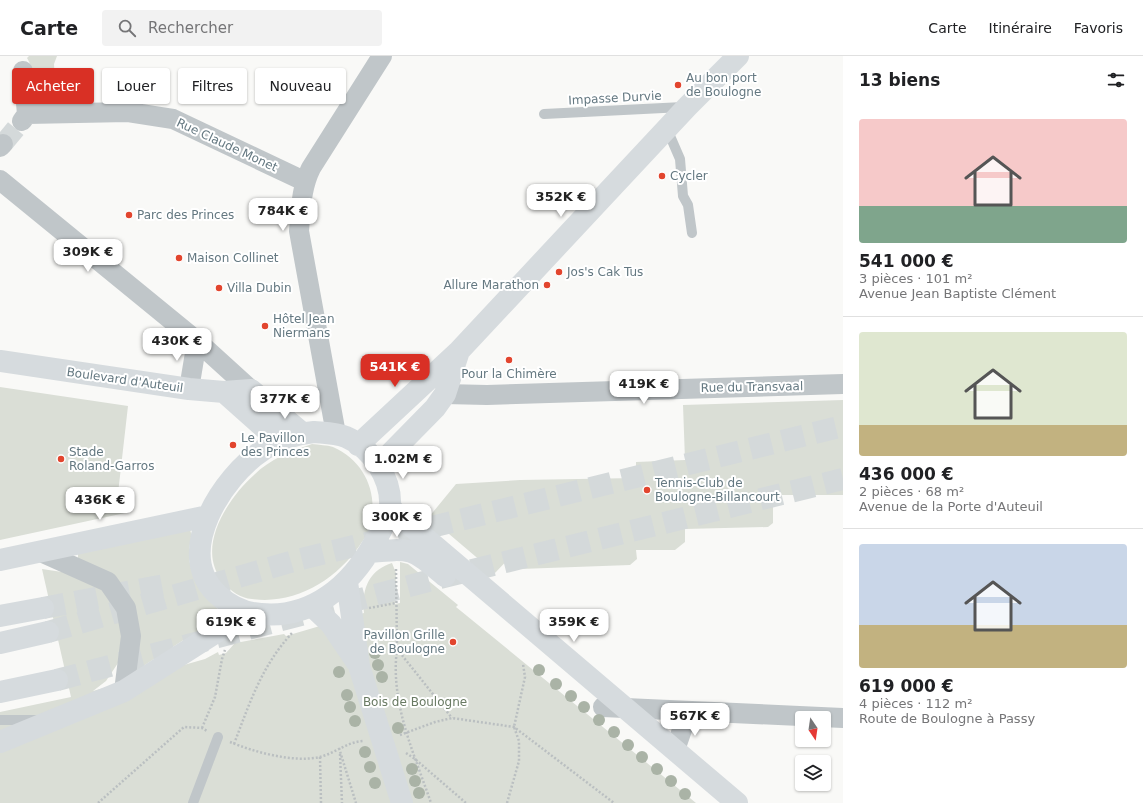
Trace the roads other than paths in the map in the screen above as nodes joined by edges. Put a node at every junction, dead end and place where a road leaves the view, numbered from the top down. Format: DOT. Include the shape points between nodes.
graph roads {
  1 [pos="382,56"];
  2 [pos="738,56"];
  3 [pos="24,104"];
  4 [pos="687,107"];
  5 [pos="544,114"];
  6 [pos="667,129"];
  7 [pos="0,180"];
  8 [pos="304,182"];
  9 [pos="692,233"];
  10 [pos="197,341"];
  11 [pos="459,351"];
  12 [pos="0,361"];
  13 [pos="843,384"];
  14 [pos="189,389"];
  15 [pos="251,390"];
  16 [pos="224,392"];
  17 [pos="445,394"];
  18 [pos="302,433"];
  19 [pos="336,434"];
  20 [pos="279,440"];
  21 [pos="358,445"];
  22 [pos="379,465"];
  23 [pos="390,508"];
  24 [pos="208,516"];
  25 [pos="41,552"];
  26 [pos="369,552"];
  27 [pos="0,560"];
  28 [pos="347,582"];
  29 [pos="312,606"];
  30 [pos="43,608"];
  31 [pos="248,612"];
  32 [pos="0,616"];
  33 [pos="48,632"];
  34 [pos="0,643"];
  35 [pos="359,666"];
  36 [pos="57,680"];
  37 [pos="124,691"];
  38 [pos="0,692"];
  39 [pos="614,708"];
  40 [pos="692,711"];
  41 [pos="843,718"];
  42 [pos="0,720"];
  43 [pos="55,720"];
  44 [pos="218,737"];
  45 [pos="0,742"];
  46 [pos="675,750"];
  47 [pos="193,803"];
  48 [pos="402,803"];
  49 [pos="714,803"];
  50 [pos="737,803"];
  1 -- 8 [label="street"];
  2 -- 4 [label="main road"];
  3 -- 8 [label="street, Rue Claude Monet" via="24,117 128,112 173,119"];
  4 -- 5 [label="lane, Impasse Durvie"];
  4 -- 6 [label="main road"];
  6 -- 9 [label="lane" via="680,159 683,196 688,205"];
  6 -- 11 [label="main road"];
  7 -- 10 [label="street"];
  8 -- 19 [label="street" via="299,231"];
  10 -- 14 [label="street"];
  10 -- 15 [label="street"];
  11 -- 17 [label="main road"];
  11 -- 21 [label="main road"];
  12 -- 14 [label="main road, Boulevard d'Auteuil"];
  13 -- 17 [label="street, Rue du Transvaal" via="487,395"];
  14 -- 16 [label="main road, Boulevard d'Auteuil"];
  15 -- 16 [label="main road, Boulevard d'Auteuil"];
  15 -- 18 [label="main road"];
  16 -- 20 [label="main road"];
  17 -- 22 [label="main road" via="435,408"];
  18 -- 19 [label="main road"];
  18 -- 20 [label="main road"];
  19 -- 21 [label="main road"];
  20 -- 24 [label="main road" via="245,464"];
  21 -- 22 [label="main road"];
  22 -- 23 [label="main road" via="387,484"];
  23 -- 26 [label="main road" via="381,532"];
  23 -- 39 [label="main road"];
  24 -- 25 [label="main road"];
  24 -- 31 [label="main road" via="200,549 201,564 206,577 223,600"];
  25 -- 27 [label="main road"];
  25 -- 37 [label="street" via="108,582 126,608 131,636"];
  26 -- 28 [label="main road"];
  26 -- 39 [label="main road" via="404,550 417,554"];
  28 -- 29 [label="main road"];
  28 -- 35 [label="main road"];
  29 -- 31 [label="main road" via="274,615"];
  29 -- 35 [label="main road" via="331,624"];
  30 -- 32 [label="main road"];
  31 -- 37 [label="main road"];
  33 -- 34 [label="main road"];
  35 -- 48 [label="main road"];
  36 -- 38 [label="main road"];
  37 -- 43 [label="main road"];
  39 -- 40 [label="street"];
  39 -- 46 [label="main road"];
  39 -- 49 [label="main road"];
  40 -- 41 [label="street"];
  40 -- 46 [label="street" via="685,721"];
  42 -- 43 [label="lane"];
  43 -- 45 [label="main road"];
  44 -- 47 [label="lane"];
  46 -- 50 [label="main road"];
}
